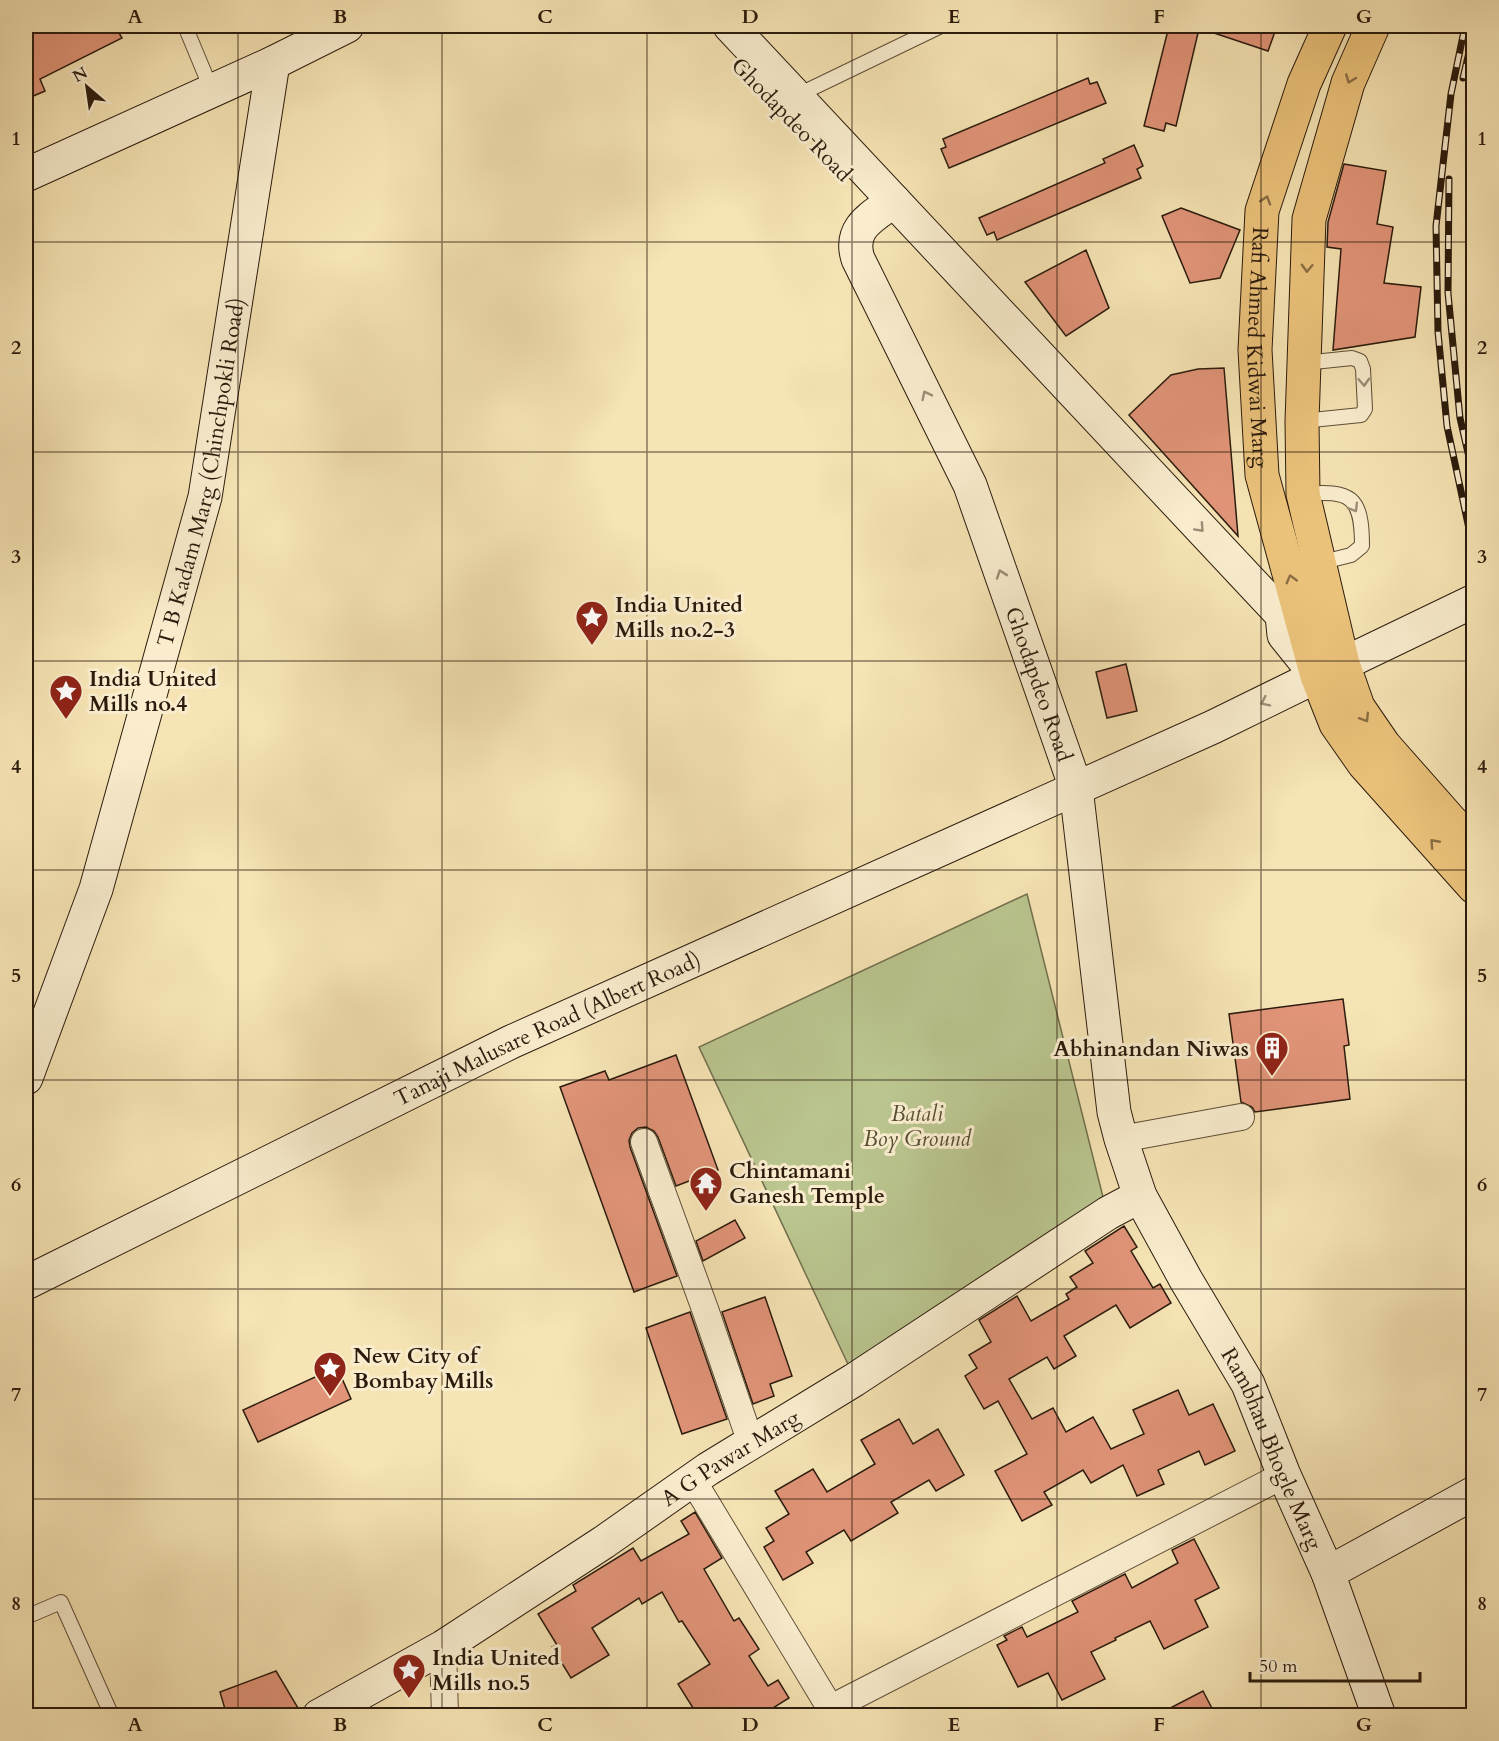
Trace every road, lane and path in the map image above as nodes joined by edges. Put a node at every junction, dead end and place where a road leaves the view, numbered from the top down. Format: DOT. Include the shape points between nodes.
graph roads {
  1 [pos="185,26"];
  2 [pos="347,26"];
  3 [pos="704,26"];
  4 [pos="730,26"];
  5 [pos="941,26"];
  6 [pos="1330,26"];
  7 [pos="1373,26"];
  8 [pos="273,63"];
  9 [pos="212,91"];
  10 [pos="796,96"];
  11 [pos="26,175"];
  12 [pos="887,206"];
  13 [pos="1304,363"];
  14 [pos="1302,421"];
  15 [pos="1303,494"];
  16 [pos="1319,563"];
  17 [pos="1473,602"];
  18 [pos="1330,670"];
  19 [pos="1076,788"];
  20 [pos="1473,847"];
  21 [pos="1473,887"];
  22 [pos="26,1078"];
  23 [pos="1241,1117"];
  24 [pos="1121,1139"];
  25 [pos="644,1142"];
  26 [pos="1140,1196"];
  27 [pos="26,1283"];
  28 [pos="752,1443"];
  29 [pos="1284,1475"];
  30 [pos="692,1479"];
  31 [pos="1473,1493"];
  32 [pos="1328,1573"];
  33 [pos="26,1617"];
  34 [pos="442,1647"];
  35 [pos="833,1712"];
  36 [pos="112,1716"];
  37 [pos="319,1716"];
  38 [pos="445,1716"];
  39 [pos="1379,1716"];
  1 -- 9 [label="lane"];
  2 -- 8 [label="street"];
  3 -- 12 [label="street, Ghodapdeo Road" via="777,105"];
  4 -- 10 [label="street, Ghodapdeo Road"];
  5 -- 10 [label="lane"];
  18 -- 6 [label="main road, Rafi Ahmed Kidwai Marg, one-way" via="1262,475 1256,350 1262,211 1304,84"];
  7 -- 13 [label="main road, Rafi Ahmed Kidwai Marg, one-way" via="1348,83 1309,219"];
  8 -- 9 [label="street"];
  8 -- 22 [label="street, T B Kadam Marg (Chinchpokli Road)" via="205,497 96,889"];
  9 -- 11 [label="street"];
  10 -- 12 [label="street, Ghodapdeo Road"];
  12 -- 18 [label="street, Ghodapdeo Road" via="1267,633 1284,635"];
  19 -- 12 [label="street, Ghodapdeo Road, one-way" via="970,485 858,259 855,247 862,225"];
  13 -- 14 [label="main road, Rafi Ahmed Kidwai Marg"];
  13 -- 14 [label="lane, one-way" via="1352,358 1360,361 1365,409 1361,415"];
  14 -- 15 [label="main road, Rafi Ahmed Kidwai Marg"];
  15 -- 16 [label="main road, Rafi Ahmed Kidwai Marg"];
  15 -- 16 [label="lane, one-way" via="1341,493 1354,502 1362,521 1362,546 1352,555"];
  16 -- 18 [label="main road, Rafi Ahmed Kidwai Marg"];
  17 -- 18 [label="street, Tanaji Malusare Road (Albert Road)"];
  18 -- 19 [label="street, Tanaji Malusare Road (Albert Road), one-way" via="1213,728"];
  18 -- 20 [label="main road, one-way" via="1370,727"];
  21 -- 18 [label="main road, one-way" via="1349,746 1336,724"];
  19 -- 24 [label="street, Ghodapdeo Road" via="1114,1112"];
  19 -- 27 [label="street, Tanaji Malusare Road (Albert Road)" via="511,1042"];
  23 -- 24 [label="street"];
  24 -- 26 [label="street, Ghodapdeo Road"];
  25 -- 28 [label="street"];
  26 -- 28 [label="street, A G Pawar Marg"];
  26 -- 29 [label="street, Rambhau Bhogle Marg" via="1248,1384"];
  28 -- 30 [label="street, A G Pawar Marg"];
  29 -- 32 [label="street, Rambhau Bhogle Marg"];
  29 -- 35 [label="street"];
  30 -- 34 [label="street, A G Pawar Marg" via="604,1542"];
  30 -- 35 [label="street"];
  31 -- 32 [label="street"];
  32 -- 39 [label="street, Rambhau Bhogle Marg"];
  33 -- 36 [label="lane" via="61,1602"];
  34 -- 37 [label="street, A G Pawar Marg"];
  34 -- 38 [label="street"];
}
